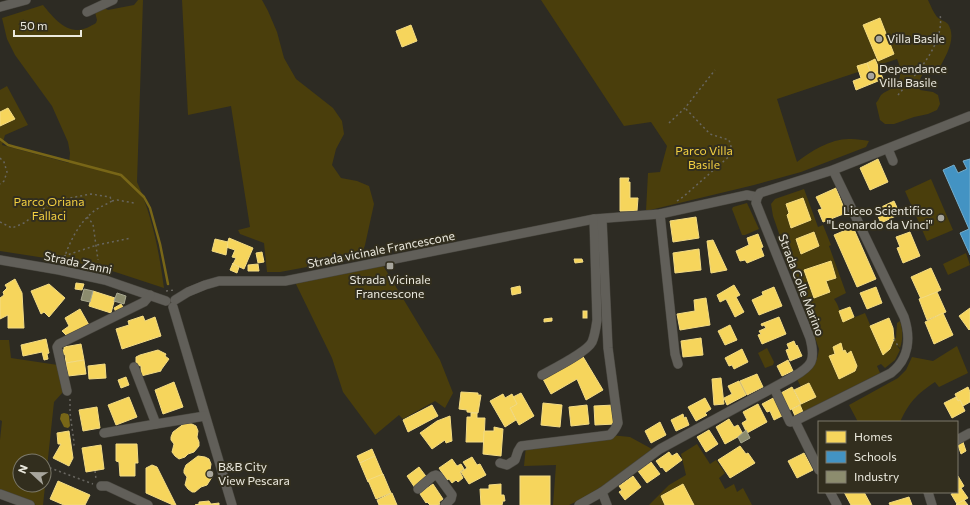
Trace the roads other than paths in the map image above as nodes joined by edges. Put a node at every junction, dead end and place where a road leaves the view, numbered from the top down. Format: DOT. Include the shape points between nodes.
graph roads {
  1 [pos="26,0"];
  2 [pos="113,0"];
  3 [pos="5,4"];
  4 [pos="87,12"];
  5 [pos="970,116"];
  6 [pos="888,148"];
  7 [pos="893,161"];
  8 [pos="833,170"];
  9 [pos="757,197"];
  10 [pos="660,214"];
  11 [pos="598,219"];
  12 [pos="2,263"];
  13 [pos="150,295"];
  14 [pos="171,303"];
  15 [pos="678,364"];
  16 [pos="134,367"];
  17 [pos="542,375"];
  18 [pos="774,388"];
  19 [pos="69,393"];
  20 [pos="205,416"];
  21 [pos="795,421"];
  22 [pos="156,424"];
  23 [pos="104,433"];
  24 [pos="970,433"];
  25 [pos="958,439"];
  26 [pos="500,463"];
  27 [pos="818,468"];
  28 [pos="101,486"];
  29 [pos="418,488"];
  30 [pos="602,492"];
  31 [pos="830,493"];
  32 [pos="928,493"];
  33 [pos="0,494"];
  34 [pos="30,505"];
  35 [pos="148,505"];
  36 [pos="232,505"];
  37 [pos="445,505"];
  38 [pos="579,505"];
  39 [pos="607,505"];
  40 [pos="836,505"];
  41 [pos="932,505"];
  1 -- 3 [label="street"];
  2 -- 4 [label="street"];
  5 -- 6 [label="street"];
  6 -- 7 [label="street"];
  6 -- 8 [label="street"];
  8 -- 9 [label="street" via="762,191"];
  8 -- 21 [label="street" via="904,317 908,344 904,359 891,373"];
  9 -- 10 [label="street, Strada vicinale Francescone" via="747,195"];
  9 -- 18 [label="street, Strada Colle Marino" via="756,203 813,351 811,362 806,369"];
  10 -- 11 [label="street, Strada vicinale Francescone"];
  10 -- 15 [label="street"];
  11 -- 14 [label="street, Strada vicinale Francescone" via="285,281 220,281 188,292"];
  11 -- 17 [label="street" via="595,332 591,343 581,352"];
  11 -- 26 [label="street" via="617,427 610,435 522,446 515,460 508,465"];
  12 -- 13 [label="street, Strada Zanni" via="59,270 105,280"];
  13 -- 14 [label="street, Strada Zanni"];
  13 -- 19 [label="street" via="144,302 59,344 57,347"];
  14 -- 20 [label="street"];
  16 -- 22 [label="street"];
  18 -- 21 [label="street" via="790,422"];
  18 -- 30 [label="street, Strada Colle Marino" via="660,449"];
  20 -- 22 [label="street"];
  20 -- 36 [label="street"];
  21 -- 27 [label="street"];
  22 -- 23 [label="street"];
  24 -- 25 [label="street"];
  28 -- 35 [label="street" via="107,486"];
  29 -- 37 [label="street" via="433,476 438,476 452,495"];
  30 -- 38 [label="street, Strada Colle Marino"];
  30 -- 39 [label="street"];
  31 -- 40 [label="street"];
  32 -- 41 [label="street"];
  33 -- 34 [label="street"];
}
